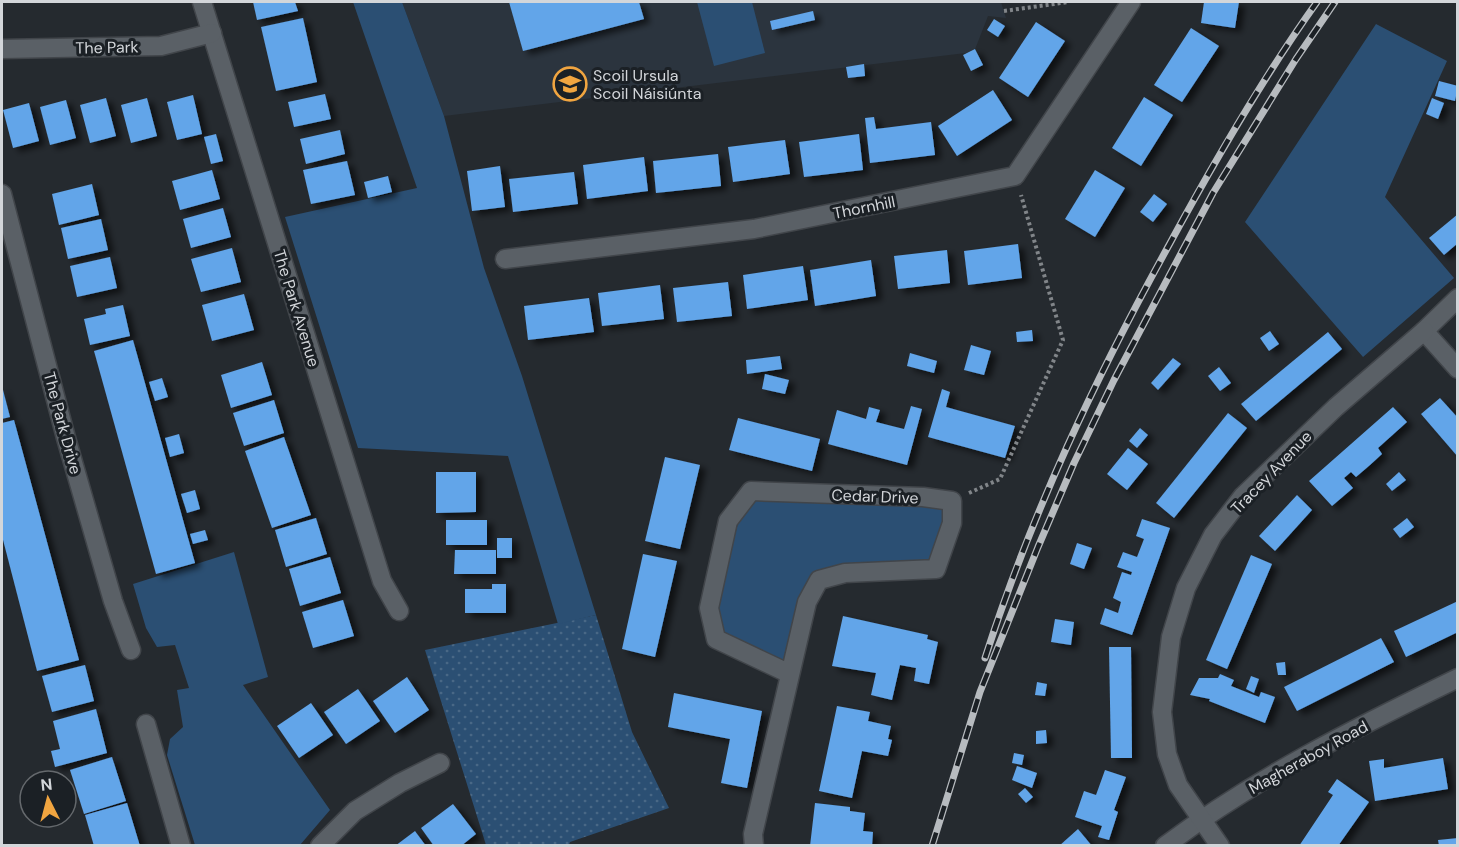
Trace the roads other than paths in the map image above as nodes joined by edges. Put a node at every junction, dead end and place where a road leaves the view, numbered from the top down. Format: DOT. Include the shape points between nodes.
graph roads {
  1 [pos="202,2"];
  2 [pos="1131,2"];
  3 [pos="212,33"];
  4 [pos="2,48"];
  5 [pos="2,194"];
  6 [pos="505,259"];
  7 [pos="1458,298"];
  8 [pos="1424,331"];
  9 [pos="1458,369"];
  10 [pos="399,611"];
  11 [pos="131,650"];
  12 [pos="790,674"];
  13 [pos="1458,678"];
  14 [pos="146,724"];
  15 [pos="440,763"];
  16 [pos="1201,819"];
  17 [pos="182,846"];
  18 [pos="320,846"];
  19 [pos="754,846"];
  20 [pos="1165,846"];
  21 [pos="1220,846"];
  1 -- 3 [label="street, The Park Avenue"];
  2 -- 6 [label="street, Thornhill" via="1016,176 754,229"];
  3 -- 4 [label="street, The Park" via="161,46"];
  3 -- 10 [label="street, The Park Avenue" via="382,581"];
  5 -- 11 [label="street, The Park Drive" via="66,438"];
  7 -- 8 [label="street, Tracey Avenue"];
  8 -- 9 [label="street"];
  8 -- 16 [label="street, Tracey Avenue" via="1336,407 1244,496 1214,535 1186,588 1171,637 1162,712 1167,754 1178,785"];
  12 -- 12 [label="street, Cedar Drive" via="716,639 710,608 728,521 751,491 952,501 952,523 936,569 845,573 819,580 807,602"];
  12 -- 19 [label="street" via="753,834"];
  13 -- 16 [label="street, Magheraboy Road" via="1272,774"];
  14 -- 17 [label="street"];
  15 -- 18 [label="street" via="355,811"];
  16 -- 20 [label="street, Magheraboy Road"];
  16 -- 21 [label="street, Tracey Avenue"];
}
